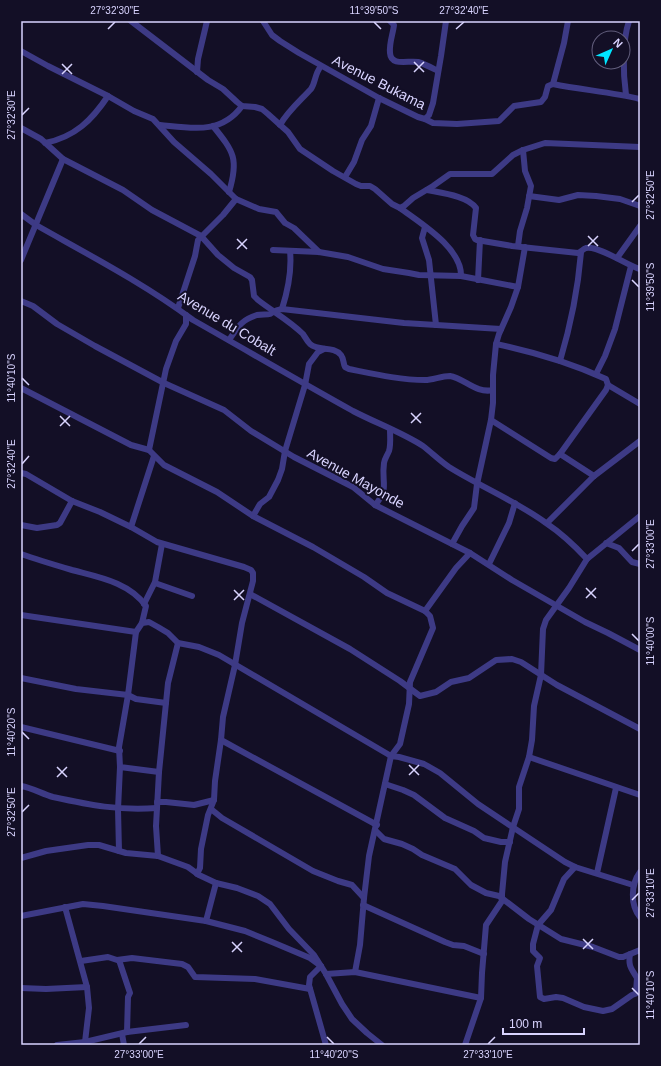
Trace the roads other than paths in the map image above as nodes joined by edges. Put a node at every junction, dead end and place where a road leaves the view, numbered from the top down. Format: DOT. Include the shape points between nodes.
graph roads {
  1 [pos="131,21"];
  2 [pos="207,21"];
  3 [pos="263,21"];
  4 [pos="390,21"];
  5 [pos="446,21"];
  6 [pos="568,21"];
  7 [pos="629,21"];
  8 [pos="21,51"];
  9 [pos="321,66"];
  10 [pos="438,71"];
  11 [pos="197,72"];
  12 [pos="553,84"];
  13 [pos="626,95"];
  14 [pos="108,96"];
  15 [pos="379,98"];
  16 [pos="640,99"];
  17 [pos="242,106"];
  18 [pos="425,119"];
  19 [pos="160,125"];
  20 [pos="280,125"];
  21 [pos="213,126"];
  22 [pos="21,128"];
  23 [pos="44,143"];
  24 [pos="640,147"];
  25 [pos="523,150"];
  26 [pos="63,159"];
  27 [pos="345,177"];
  28 [pos="427,190"];
  29 [pos="229,192"];
  30 [pos="529,196"];
  31 [pos="236,199"];
  32 [pos="640,206"];
  33 [pos="400,208"];
  34 [pos="21,214"];
  35 [pos="36,225"];
  36 [pos="640,226"];
  37 [pos="425,227"];
  38 [pos="201,236"];
  39 [pos="480,240"];
  40 [pos="522,247"];
  41 [pos="272,250"];
  42 [pos="290,251"];
  43 [pos="319,252"];
  44 [pos="581,252"];
  45 [pos="617,258"];
  46 [pos="21,260"];
  47 [pos="631,266"];
  48 [pos="640,269"];
  49 [pos="431,275"];
  50 [pos="461,276"];
  51 [pos="478,280"];
  52 [pos="518,287"];
  53 [pos="21,300"];
  54 [pos="178,308"];
  55 [pos="282,309"];
  56 [pos="273,312"];
  57 [pos="186,315"];
  58 [pos="436,325"];
  59 [pos="501,329"];
  60 [pos="229,340"];
  61 [pos="496,344"];
  62 [pos="326,348"];
  63 [pos="560,361"];
  64 [pos="596,374"];
  65 [pos="164,383"];
  66 [pos="305,385"];
  67 [pos="608,385"];
  68 [pos="21,388"];
  69 [pos="493,390"];
  70 [pos="640,404"];
  71 [pos="491,420"];
  72 [pos="390,429"];
  73 [pos="640,440"];
  74 [pos="149,450"];
  75 [pos="285,452"];
  76 [pos="560,454"];
  77 [pos="154,456"];
  78 [pos="21,473"];
  79 [pos="594,476"];
  80 [pos="477,484"];
  81 [pos="72,501"];
  82 [pos="515,503"];
  83 [pos="375,505"];
  84 [pos="253,516"];
  85 [pos="640,516"];
  86 [pos="546,523"];
  87 [pos="21,525"];
  88 [pos="131,527"];
  89 [pos="606,543"];
  90 [pos="162,544"];
  91 [pos="452,544"];
  92 [pos="470,553"];
  93 [pos="21,554"];
  94 [pos="587,559"];
  95 [pos="489,564"];
  96 [pos="640,564"];
  97 [pos="155,583"];
  98 [pos="250,594"];
  99 [pos="192,596"];
  100 [pos="144,604"];
  101 [pos="556,605"];
  102 [pos="425,611"];
  103 [pos="21,615"];
  104 [pos="142,623"];
  105 [pos="136,632"];
  106 [pos="178,643"];
  107 [pos="640,650"];
  108 [pos="235,665"];
  109 [pos="541,675"];
  110 [pos="21,678"];
  111 [pos="411,690"];
  112 [pos="128,695"];
  113 [pos="166,703"];
  114 [pos="21,727"];
  115 [pos="640,729"];
  116 [pos="221,740"];
  117 [pos="120,751"];
  118 [pos="391,756"];
  119 [pos="528,757"];
  120 [pos="120,768"];
  121 [pos="159,772"];
  122 [pos="385,784"];
  123 [pos="21,786"];
  124 [pos="616,788"];
  125 [pos="640,795"];
  126 [pos="214,800"];
  127 [pos="157,806"];
  128 [pos="118,809"];
  129 [pos="211,809"];
  130 [pos="513,827"];
  131 [pos="376,828"];
  132 [pos="510,842"];
  133 [pos="119,851"];
  134 [pos="158,856"];
  135 [pos="21,858"];
  136 [pos="575,866"];
  137 [pos="640,872"];
  138 [pos="597,873"];
  139 [pos="197,874"];
  140 [pos="216,883"];
  141 [pos="633,885"];
  142 [pos="364,898"];
  143 [pos="502,899"];
  144 [pos="363,905"];
  145 [pos="65,907"];
  146 [pos="21,916"];
  147 [pos="640,917"];
  148 [pos="206,921"];
  149 [pos="538,925"];
  150 [pos="640,950"];
  151 [pos="484,954"];
  152 [pos="630,954"];
  153 [pos="119,960"];
  154 [pos="81,961"];
  155 [pos="321,966"];
  156 [pos="355,972"];
  157 [pos="326,974"];
  158 [pos="309,979"];
  159 [pos="87,987"];
  160 [pos="299,987"];
  161 [pos="21,988"];
  162 [pos="310,989"];
  163 [pos="638,992"];
  164 [pos="481,998"];
  165 [pos="186,1025"];
  166 [pos="124,1033"];
  167 [pos="86,1042"];
  168 [pos="57,1045"];
  169 [pos="124,1045"];
  170 [pos="326,1045"];
  171 [pos="382,1045"];
  172 [pos="465,1045"];
  1 -- 11 [label="street"];
  2 -- 11 [label="street"];
  3 -- 9 [label="street, Avenue Bukama" via="272,35"];
  4 -- 10 [label="street" via="394,25 391,58 421,63"];
  5 -- 10 [label="street"];
  6 -- 12 [label="street"];
  7 -- 13 [label="street" via="625,50"];
  8 -- 14 [label="street"];
  9 -- 15 [label="street, Avenue Bukama"];
  9 -- 20 [label="street" via="311,89 285,116"];
  10 -- 18 [label="street" via="430,112"];
  11 -- 17 [label="street"];
  12 -- 13 [label="street"];
  12 -- 18 [label="street, Avenue Bukama" via="548,86 541,102 514,106 499,120 457,124 434,123"];
  13 -- 16 [label="street"];
  14 -- 19 [label="street" via="134,111 153,118"];
  14 -- 23 [label="street" via="88,121 75,132"];
  15 -- 18 [label="street, Avenue Bukama"];
  15 -- 27 [label="street" via="370,126"];
  17 -- 20 [label="street" via="262,109"];
  17 -- 21 [label="street" via="233,116"];
  19 -- 21 [label="street" via="198,129"];
  19 -- 29 [label="street" via="174,142"];
  20 -- 27 [label="street" via="300,149"];
  21 -- 29 [label="street" via="229,147 234,160 234,175"];
  22 -- 23 [label="street"];
  23 -- 26 [label="street"];
  24 -- 25 [label="street" via="554,142"];
  25 -- 28 [label="street" via="492,174 450,174"];
  25 -- 30 [label="street" via="531,186"];
  26 -- 35 [label="street"];
  26 -- 38 [label="street" via="123,190 152,210"];
  27 -- 33 [label="street" via="361,186 370,186"];
  28 -- 33 [label="street"];
  28 -- 39 [label="street" via="473,204 476,208 476,221 473,235"];
  29 -- 31 [label="street"];
  30 -- 32 [label="street" via="560,200 578,195 596,196 620,199"];
  30 -- 40 [label="street" via="520,231"];
  31 -- 38 [label="street"];
  31 -- 43 [label="street" via="259,209 276,212"];
  33 -- 37 [label="street"];
  34 -- 35 [label="street, Avenue du Cobalt"];
  35 -- 46 [label="street"];
  35 -- 54 [label="street, Avenue du Cobalt" via="129,277"];
  36 -- 45 [label="street"];
  37 -- 49 [label="street" via="422,238"];
  37 -- 50 [label="street" via="454,254 460,266"];
  38 -- 54 [label="street"];
  38 -- 56 [label="street" via="218,255 250,277 254,296"];
  39 -- 40 [label="street"];
  39 -- 51 [label="street"];
  40 -- 44 [label="street"];
  40 -- 52 [label="street"];
  41 -- 42 [label="street"];
  42 -- 43 [label="street"];
  42 -- 55 [label="street" via="290,279"];
  43 -- 49 [label="street" via="358,260 383,269"];
  44 -- 45 [label="street" via="591,248"];
  44 -- 63 [label="street" via="575,306"];
  45 -- 47 [label="street"];
  47 -- 48 [label="street"];
  47 -- 64 [label="street" via="615,329"];
  49 -- 50 [label="street"];
  49 -- 58 [label="street"];
  50 -- 51 [label="street"];
  51 -- 52 [label="street"];
  52 -- 59 [label="street"];
  53 -- 65 [label="street, Avenue Mayonde" via="57,324"];
  54 -- 57 [label="street, Avenue du Cobalt"];
  55 -- 56 [label="street"];
  55 -- 58 [label="street"];
  56 -- 60 [label="street" via="246,320"];
  56 -- 62 [label="street" via="294,326 310,344 316,348"];
  57 -- 60 [label="street, Avenue du Cobalt"];
  57 -- 65 [label="street" via="186,324 176,341"];
  58 -- 59 [label="street"];
  59 -- 61 [label="street"];
  60 -- 66 [label="street, Avenue du Cobalt"];
  61 -- 63 [label="street"];
  61 -- 69 [label="street"];
  62 -- 66 [label="street" via="311,360"];
  62 -- 69 [label="street" via="338,352 349,370 427,380 449,376 476,388"];
  63 -- 64 [label="street"];
  64 -- 67 [label="street" via="606,379"];
  65 -- 74 [label="street"];
  65 -- 75 [label="street, Avenue Mayonde" via="224,410"];
  66 -- 72 [label="street, Avenue du Cobalt"];
  66 -- 75 [label="street"];
  67 -- 70 [label="street"];
  67 -- 76 [label="street"];
  68 -- 74 [label="street" via="132,445"];
  69 -- 71 [label="street"];
  71 -- 76 [label="street" via="551,458 555,459"];
  71 -- 80 [label="street"];
  72 -- 80 [label="street, Avenue du Cobalt" via="424,447"];
  72 -- 83 [label="street" via="389,450 384,462 383,495"];
  73 -- 79 [label="street"];
  74 -- 77 [label="street"];
  75 -- 83 [label="street, Avenue Mayonde" via="353,487"];
  75 -- 84 [label="street" via="282,469 274,488"];
  76 -- 79 [label="street"];
  77 -- 84 [label="street" via="164,465 223,496"];
  77 -- 88 [label="street"];
  78 -- 81 [label="street"];
  79 -- 86 [label="street"];
  80 -- 82 [label="street, Avenue du Cobalt"];
  80 -- 91 [label="street" via="474,508"];
  81 -- 87 [label="street" via="57,525 37,528"];
  81 -- 88 [label="street"];
  82 -- 86 [label="street, Avenue du Cobalt"];
  82 -- 95 [label="street" via="505,533"];
  83 -- 91 [label="street, Avenue Mayonde"];
  84 -- 102 [label="street" via="313,547 387,593"];
  85 -- 89 [label="street"];
  86 -- 94 [label="street, Avenue du Cobalt"];
  88 -- 90 [label="street"];
  89 -- 94 [label="street"];
  89 -- 96 [label="street" via="622,550 632,562"];
  90 -- 97 [label="street"];
  90 -- 98 [label="street" via="251,570 254,575"];
  91 -- 92 [label="street, Avenue Mayonde"];
  92 -- 95 [label="street, Avenue Mayonde"];
  92 -- 102 [label="street"];
  93 -- 100 [label="street" via="116,583 128,589"];
  94 -- 101 [label="street"];
  95 -- 101 [label="street, Avenue Mayonde"];
  97 -- 99 [label="street"];
  97 -- 100 [label="street"];
  98 -- 108 [label="street"];
  98 -- 111 [label="street" via="350,649"];
  100 -- 104 [label="street" via="146,608"];
  101 -- 107 [label="street, Avenue Mayonde"];
  101 -- 109 [label="street" via="543,629"];
  102 -- 111 [label="street" via="430,616 433,628 410,682"];
  103 -- 105 [label="street"];
  104 -- 105 [label="street"];
  104 -- 106 [label="street" via="149,622 168,632"];
  105 -- 112 [label="street"];
  106 -- 108 [label="street" via="199,647"];
  106 -- 113 [label="street"];
  108 -- 116 [label="street" via="223,717"];
  108 -- 118 [label="street"];
  109 -- 111 [label="street" via="516,660 501,659 469,678 451,682 428,695 420,696"];
  109 -- 115 [label="street"];
  109 -- 119 [label="street" via="534,706"];
  110 -- 112 [label="street" via="76,689"];
  111 -- 118 [label="street" via="400,744"];
  112 -- 113 [label="street" via="136,699"];
  112 -- 117 [label="street"];
  113 -- 121 [label="street"];
  114 -- 117 [label="street"];
  116 -- 126 [label="street"];
  116 -- 131 [label="street"];
  117 -- 120 [label="street"];
  118 -- 122 [label="street"];
  118 -- 130 [label="street" via="424,764 440,772 478,804"];
  119 -- 124 [label="street"];
  119 -- 130 [label="street" via="519,787 519,809"];
  120 -- 121 [label="street"];
  120 -- 128 [label="street"];
  121 -- 127 [label="street"];
  122 -- 131 [label="street"];
  122 -- 132 [label="street" via="414,795 445,818 484,838"];
  123 -- 128 [label="street" via="51,796"];
  124 -- 125 [label="street"];
  124 -- 138 [label="street"];
  126 -- 127 [label="street" via="194,805 166,802"];
  126 -- 129 [label="street"];
  127 -- 128 [label="street" via="136,810"];
  127 -- 134 [label="street"];
  128 -- 133 [label="street"];
  129 -- 139 [label="street"];
  129 -- 142 [label="street" via="222,818 313,870 352,885"];
  130 -- 132 [label="street"];
  130 -- 136 [label="street" via="555,856"];
  131 -- 142 [label="street" via="369,856"];
  131 -- 143 [label="street" via="388,841 402,844 455,869 471,885"];
  132 -- 143 [label="street" via="505,862"];
  133 -- 134 [label="street"];
  133 -- 135 [label="street" via="99,845 88,845 46,851"];
  134 -- 139 [label="street"];
  136 -- 138 [label="street"];
  136 -- 149 [label="street" via="564,879 551,910"];
  137 -- 141 [label="street"];
  138 -- 141 [label="street"];
  139 -- 140 [label="street"];
  140 -- 148 [label="street"];
  140 -- 155 [label="street" via="237,888 266,901"];
  141 -- 147 [label="street" via="634,907"];
  142 -- 144 [label="street"];
  143 -- 149 [label="street"];
  143 -- 151 [label="street" via="502,903 487,923"];
  144 -- 151 [label="street" via="445,942"];
  144 -- 156 [label="street"];
  145 -- 146 [label="street"];
  145 -- 148 [label="street" via="83,904"];
  145 -- 154 [label="street"];
  148 -- 155 [label="street" via="245,931 310,958"];
  149 -- 152 [label="street" via="570,942 619,957"];
  149 -- 163 [label="street" via="532,948 540,958 537,966 540,997 563,998 584,1007 603,1011 612,1009"];
  150 -- 152 [label="street"];
  151 -- 164 [label="street"];
  152 -- 163 [label="street" via="629,963 637,978"];
  153 -- 154 [label="street" via="108,957"];
  153 -- 160 [label="street" via="132,958 182,964 188,967 195,977 255,979"];
  153 -- 166 [label="street" via="130,993"];
  154 -- 159 [label="street"];
  155 -- 157 [label="street"];
  155 -- 158 [label="street"];
  156 -- 157 [label="street"];
  156 -- 164 [label="street"];
  157 -- 171 [label="street" via="345,1009 360,1027"];
  158 -- 160 [label="street"];
  158 -- 162 [label="street"];
  159 -- 161 [label="street"];
  159 -- 167 [label="street" via="89,1008"];
  160 -- 162 [label="street"];
  162 -- 170 [label="street"];
  164 -- 172 [label="street"];
  165 -- 166 [label="street"];
  166 -- 167 [label="street"];
  166 -- 169 [label="street"];
  167 -- 168 [label="street"];
}
